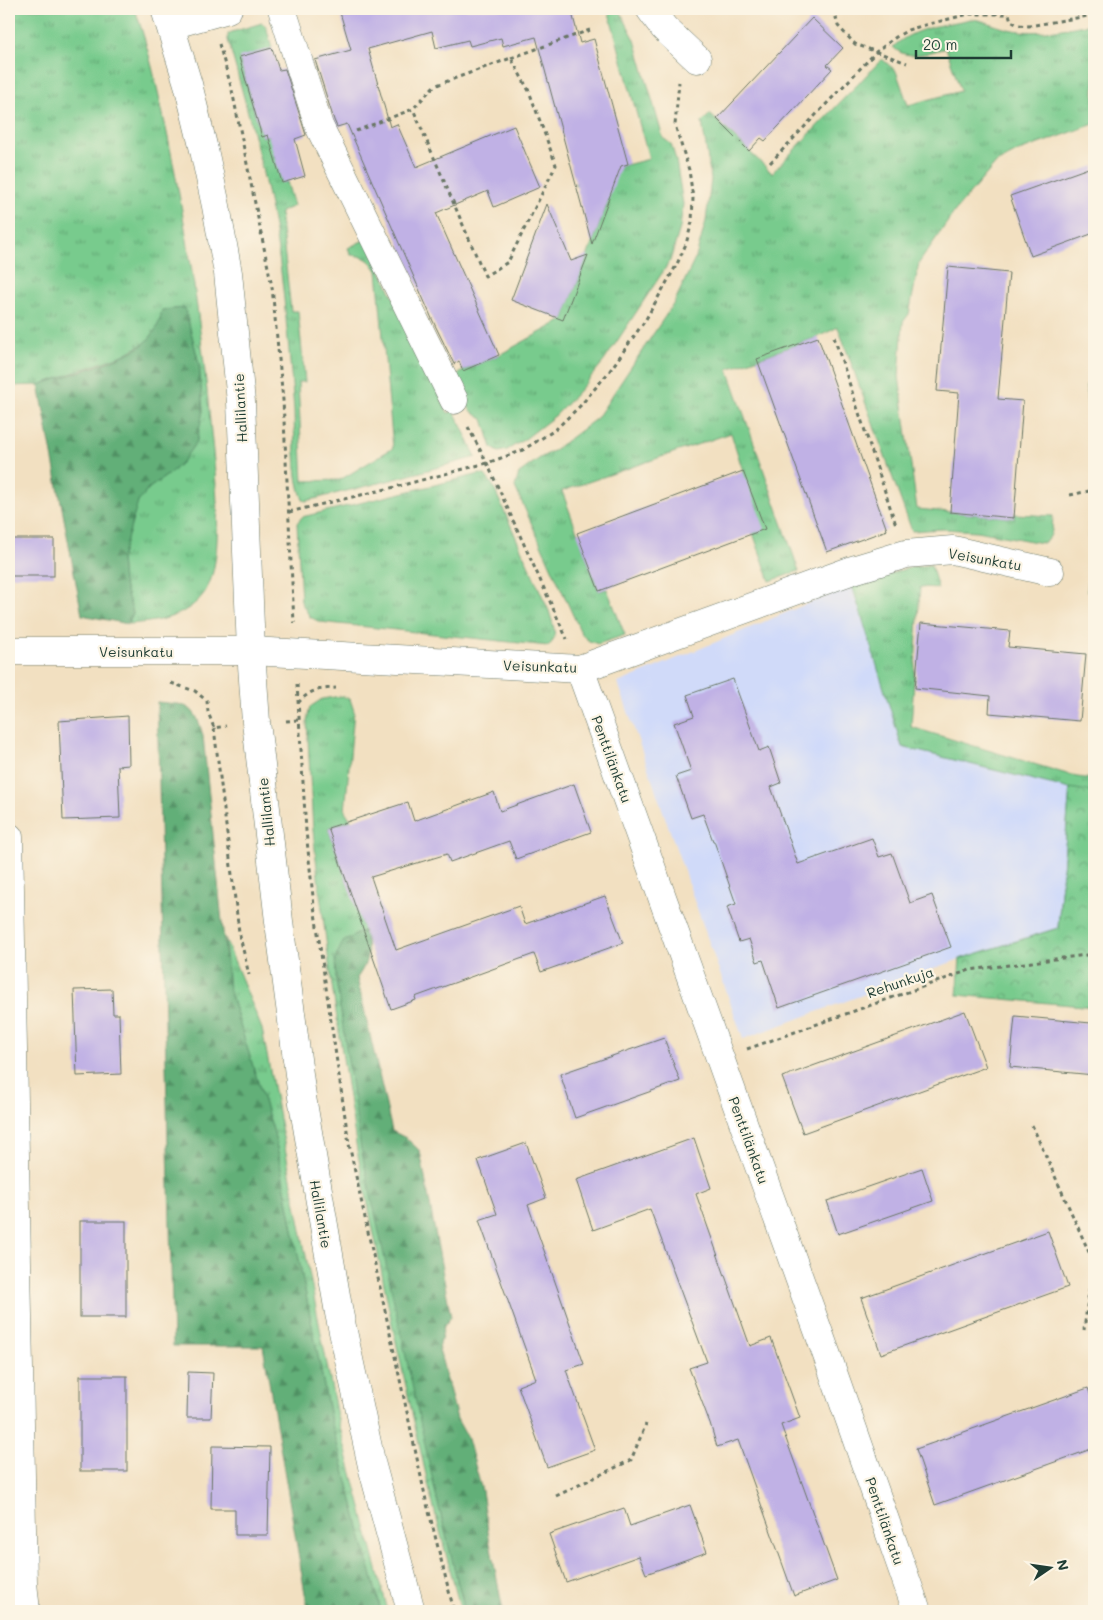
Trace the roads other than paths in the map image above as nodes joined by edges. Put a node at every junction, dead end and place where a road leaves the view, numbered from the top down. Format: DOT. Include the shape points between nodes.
graph roads {
  1 [pos="282,9"];
  2 [pos="219,11"];
  3 [pos="168,17"];
  4 [pos="657,18"];
  5 [pos="697,59"];
  6 [pos="454,400"];
  7 [pos="1050,572"];
  8 [pos="9,651"];
  9 [pos="251,651"];
  10 [pos="580,669"];
  11 [pos="9,837"];
  12 [pos="12,1127"];
  13 [pos="16,1583"];
  14 [pos="26,1611"];
  15 [pos="411,1611"];
  16 [pos="917,1611"];
  1 -- 6 [label="street" via="319,126"];
  2 -- 3 [label="street"];
  3 -- 9 [label="street, Hallilantie" via="204,150 228,274 241,402"];
  4 -- 5 [label="street"];
  7 -- 10 [label="street, Veisunkatu" via="953,550 906,554 853,570"];
  8 -- 9 [label="street, Veisunkatu"];
  9 -- 10 [label="street, Veisunkatu"];
  9 -- 15 [label="street, Hallilantie" via="268,831 302,1097 343,1332 372,1466"];
  10 -- 16 [label="street, Penttilänkatu"];
  11 -- 12 [label="street"];
  12 -- 13 [label="street"];
  13 -- 14 [label="street"];
}
